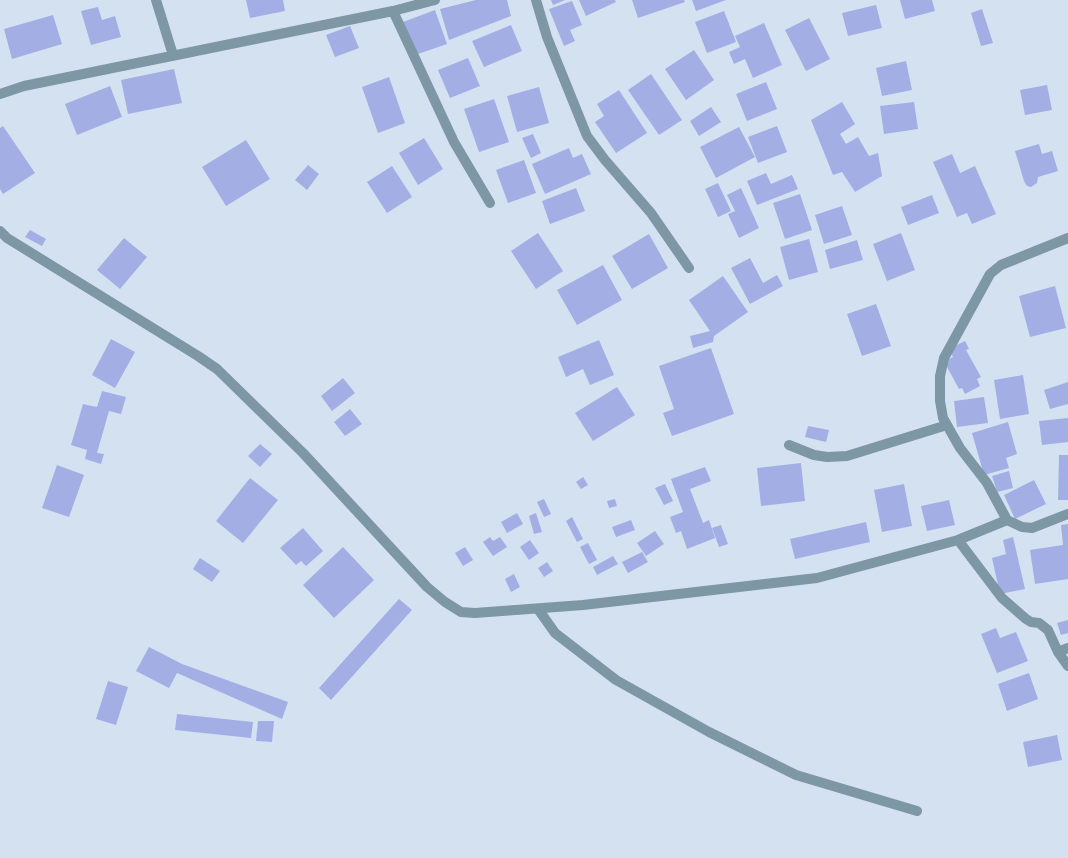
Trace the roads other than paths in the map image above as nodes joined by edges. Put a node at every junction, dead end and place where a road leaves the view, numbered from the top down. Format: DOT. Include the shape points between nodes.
graph roads {
  1 [pos="156,0"];
  2 [pos="435,0"];
  3 [pos="536,0"];
  4 [pos="393,11"];
  5 [pos="173,55"];
  6 [pos="0,94"];
  7 [pos="490,204"];
  8 [pos="0,231"];
  9 [pos="1068,238"];
  10 [pos="689,268"];
  11 [pos="947,425"];
  12 [pos="789,445"];
  13 [pos="1068,514"];
  14 [pos="1007,520"];
  15 [pos="958,540"];
  16 [pos="538,609"];
  17 [pos="1063,650"];
  18 [pos="1068,666"];
  19 [pos="917,811"];
  1 -- 5 [label="street"];
  2 -- 4 [label="street"];
  3 -- 10 [label="street" via="547,37 587,136 651,213"];
  4 -- 5 [label="street"];
  4 -- 7 [label="street" via="454,142"];
  5 -- 6 [label="street" via="24,86"];
  8 -- 16 [label="street" via="7,238 192,351 217,369 303,453 427,587 445,602 461,612 475,614"];
  9 -- 11 [label="street" via="1001,265 990,274 944,358 940,376 940,401"];
  11 -- 12 [label="street" via="847,456 814,455"];
  11 -- 14 [label="street" via="960,448 987,482"];
  13 -- 14 [label="street" via="1032,528 1022,527"];
  14 -- 15 [label="street"];
  15 -- 16 [label="street" via="816,578 583,606"];
  15 -- 17 [label="street" via="1002,598 1026,619 1039,623 1048,630"];
  16 -- 19 [label="street" via="555,633 616,680 709,732 796,775"];
  17 -- 18 [label="street"];
}
